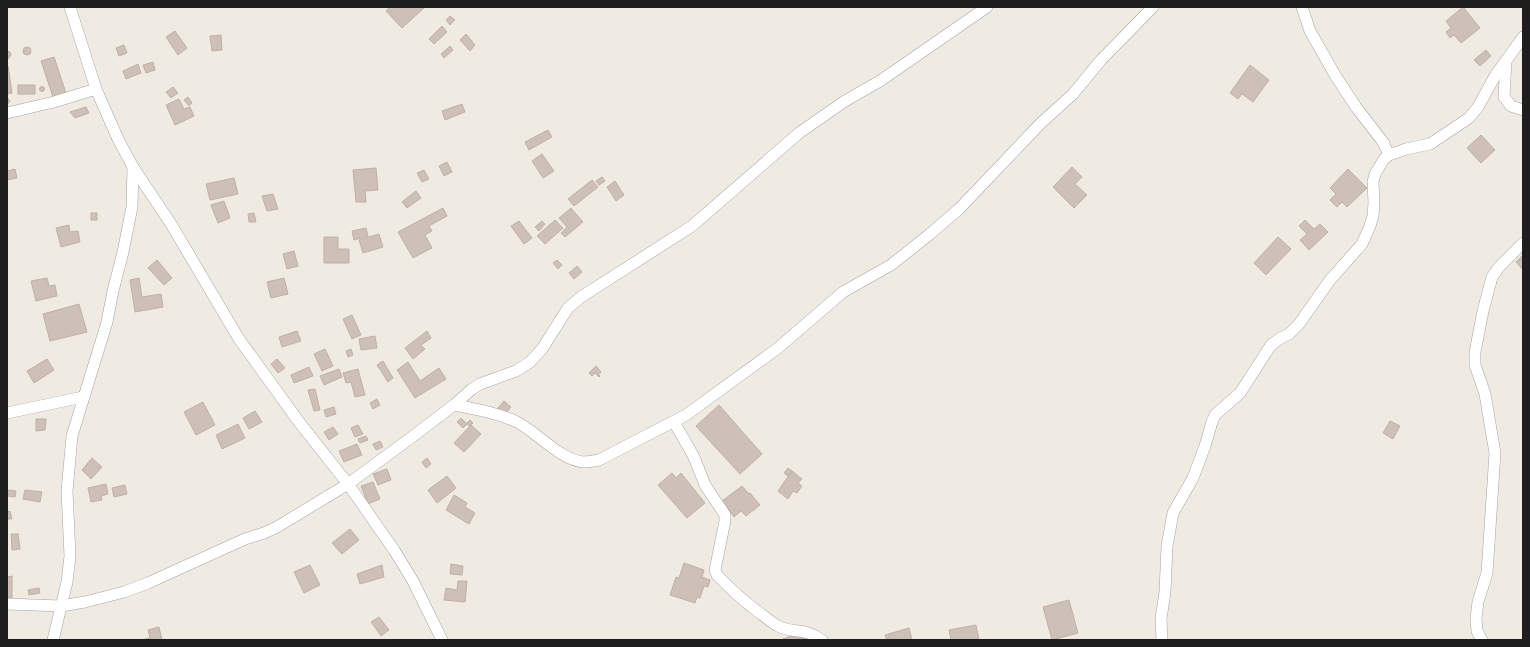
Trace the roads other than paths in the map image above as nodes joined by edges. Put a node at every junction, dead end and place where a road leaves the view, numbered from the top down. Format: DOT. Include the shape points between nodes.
graph roads {
  1 [pos="70,7"];
  2 [pos="987,7"];
  3 [pos="1153,7"];
  4 [pos="1302,7"];
  5 [pos="1523,37"];
  6 [pos="1506,61"];
  7 [pos="96,89"];
  8 [pos="1523,110"];
  9 [pos="7,113"];
  10 [pos="1389,155"];
  11 [pos="133,167"];
  12 [pos="1523,243"];
  13 [pos="83,397"];
  14 [pos="454,406"];
  15 [pos="7,413"];
  16 [pos="674,422"];
  17 [pos="348,484"];
  18 [pos="7,604"];
  19 [pos="62,606"];
  20 [pos="53,640"];
  21 [pos="442,640"];
  22 [pos="822,640"];
  23 [pos="1162,640"];
  24 [pos="1482,640"];
  1 -- 7 [label="street"];
  2 -- 14 [label="street" via="799,133 692,226 581,297 568,308 542,349 530,362 516,371 480,384"];
  3 -- 16 [label="street" via="1101,60 1073,94 1040,123 959,209 891,265 843,292 778,348"];
  4 -- 10 [label="street" via="1310,30 1335,75 1383,142"];
  5 -- 6 [label="street"];
  6 -- 8 [label="street" via="1504,97 1511,106"];
  6 -- 10 [label="street" via="1469,118 1430,144"];
  7 -- 9 [label="street"];
  7 -- 11 [label="street"];
  10 -- 23 [label="street" via="1380,165 1373,182 1373,216 1362,244 1330,280 1299,324 1271,345 1240,393 1213,419 1195,472 1173,513 1167,546"];
  11 -- 13 [label="street" via="132,207 124,252 107,322"];
  11 -- 17 [label="street" via="171,224 239,339"];
  12 -- 24 [label="street" via="1492,277 1475,352 1474,365 1485,394 1495,453 1486,573 1476,621 1477,631"];
  13 -- 15 [label="street"];
  13 -- 19 [label="street" via="72,436 69,461 67,491 70,556"];
  14 -- 16 [label="street" via="513,420 562,454 585,462 599,460"];
  14 -- 17 [label="street"];
  16 -- 22 [label="street" via="694,457 705,485 725,514 715,570 717,575 745,602 777,626 806,631"];
  17 -- 19 [label="street" via="277,527 148,583 104,597"];
  17 -- 21 [label="street" via="413,581"];
  18 -- 19 [label="street"];
  19 -- 20 [label="street"];
}
